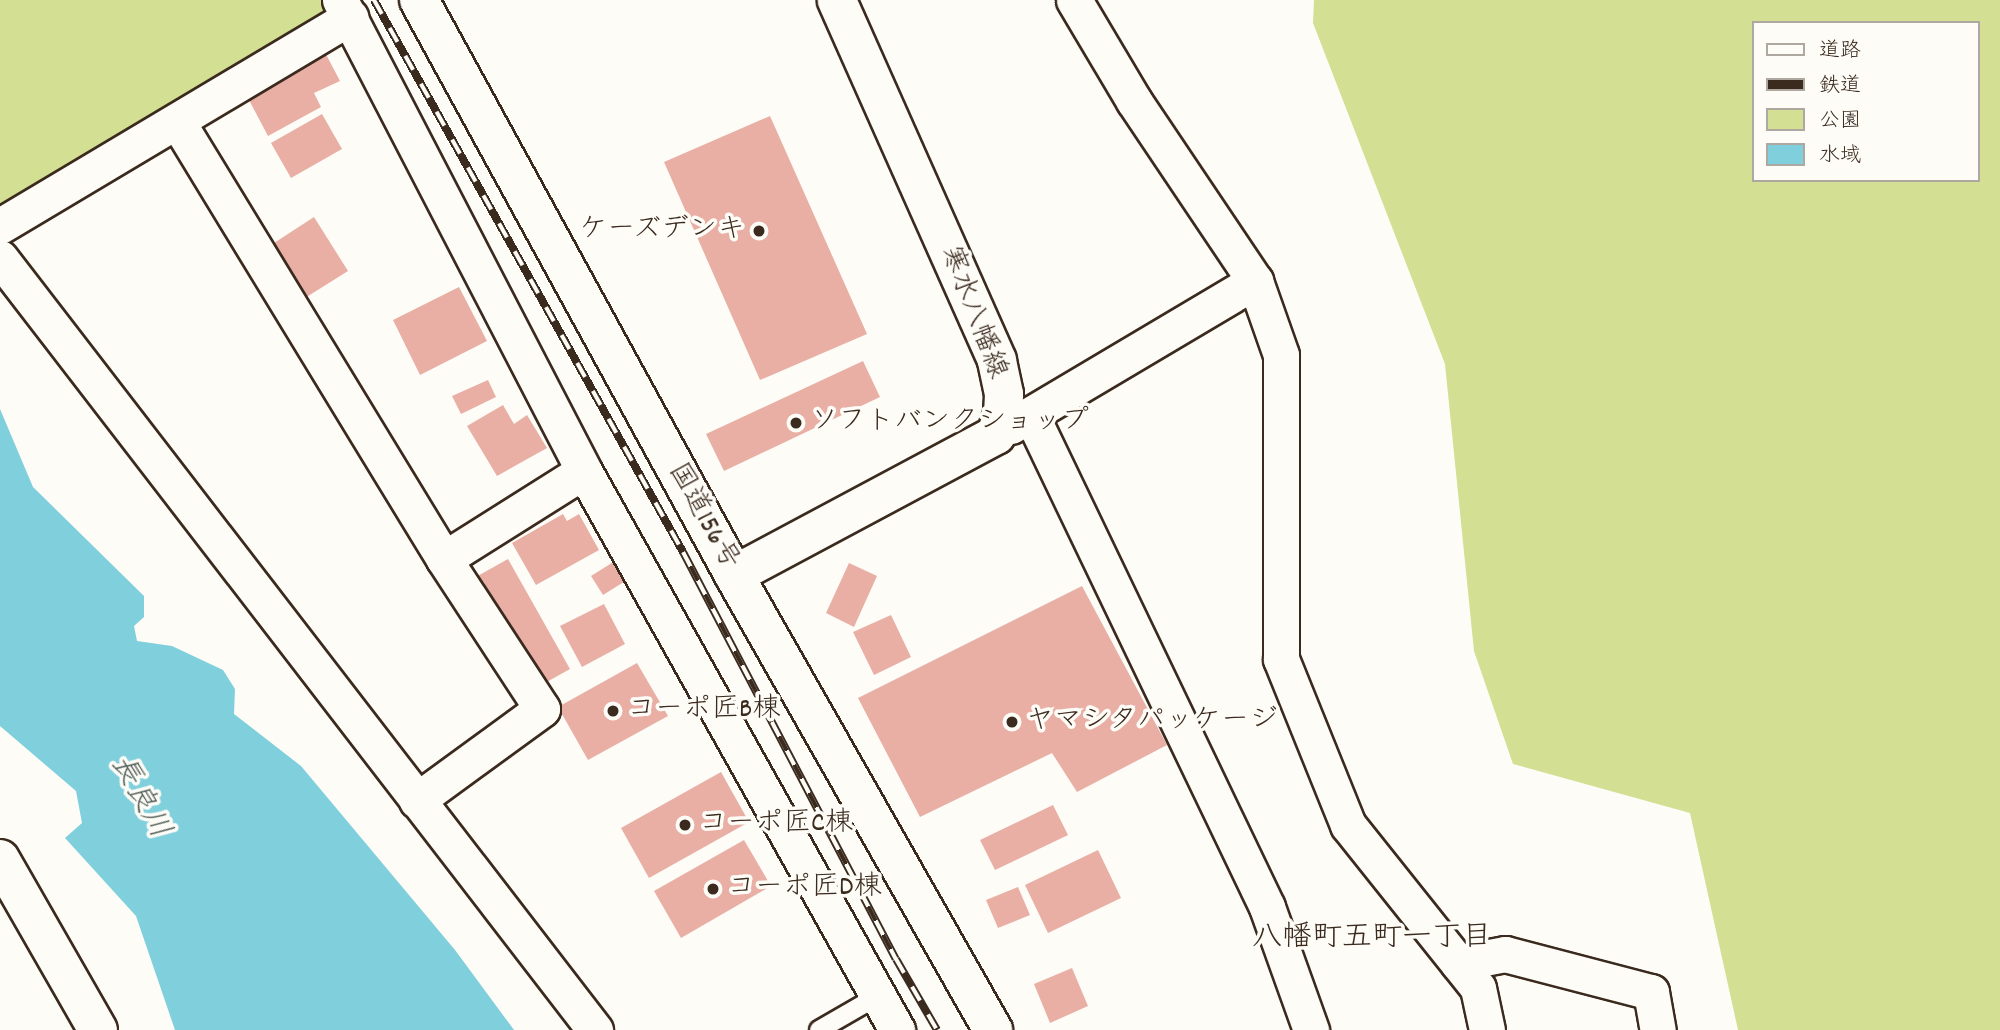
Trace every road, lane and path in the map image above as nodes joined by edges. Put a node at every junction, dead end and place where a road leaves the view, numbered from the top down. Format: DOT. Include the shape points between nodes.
graph roads {
  1 [pos="419,0"];
  2 [pos="837,0"];
  3 [pos="1074,0"];
  4 [pos="331,6"];
  5 [pos="177,121"];
  6 [pos="0,226"];
  7 [pos="0,258"];
  8 [pos="1255,281"];
  9 [pos="1031,415"];
  10 [pos="996,435"];
  11 [pos="584,471"];
  12 [pos="444,559"];
  13 [pos="734,575"];
  14 [pos="417,800"];
  15 [pos="0,859"];
  16 [pos="1458,963"];
  17 [pos="878,996"];
  18 [pos="98,1030"];
  19 [pos="595,1030"];
  20 [pos="819,1030"];
  21 [pos="897,1030"];
  22 [pos="993,1030"];
  23 [pos="1311,1030"];
  24 [pos="1487,1030"];
  25 [pos="1658,1030"];
  1 -- 13 [label="main road, 国道156号"];
  2 -- 10 [label="main road, 寒水八幡線" via="997,360 1003,414"];
  3 -- 8 [label="street" via="1134,101"];
  4 -- 5 [label="street"];
  4 -- 11 [label="street"];
  5 -- 6 [label="street"];
  5 -- 12 [label="street"];
  7 -- 14 [label="street"];
  8 -- 9 [label="street"];
  8 -- 16 [label="street" via="1281,355 1281,659 1348,825"];
  9 -- 10 [label="street"];
  9 -- 23 [label="street" via="1267,907"];
  10 -- 13 [label="main road"];
  11 -- 12 [label="street"];
  11 -- 17 [label="street"];
  12 -- 14 [label="street" via="542,709"];
  13 -- 22 [label="main road, 国道156号"];
  14 -- 19 [label="street"];
  15 -- 18 [label="main road"];
  16 -- 24 [label="street" via="1478,988"];
  16 -- 25 [label="street" via="1505,954 1651,992"];
  17 -- 20 [label="lane"];
  17 -- 21 [label="street"];
}
